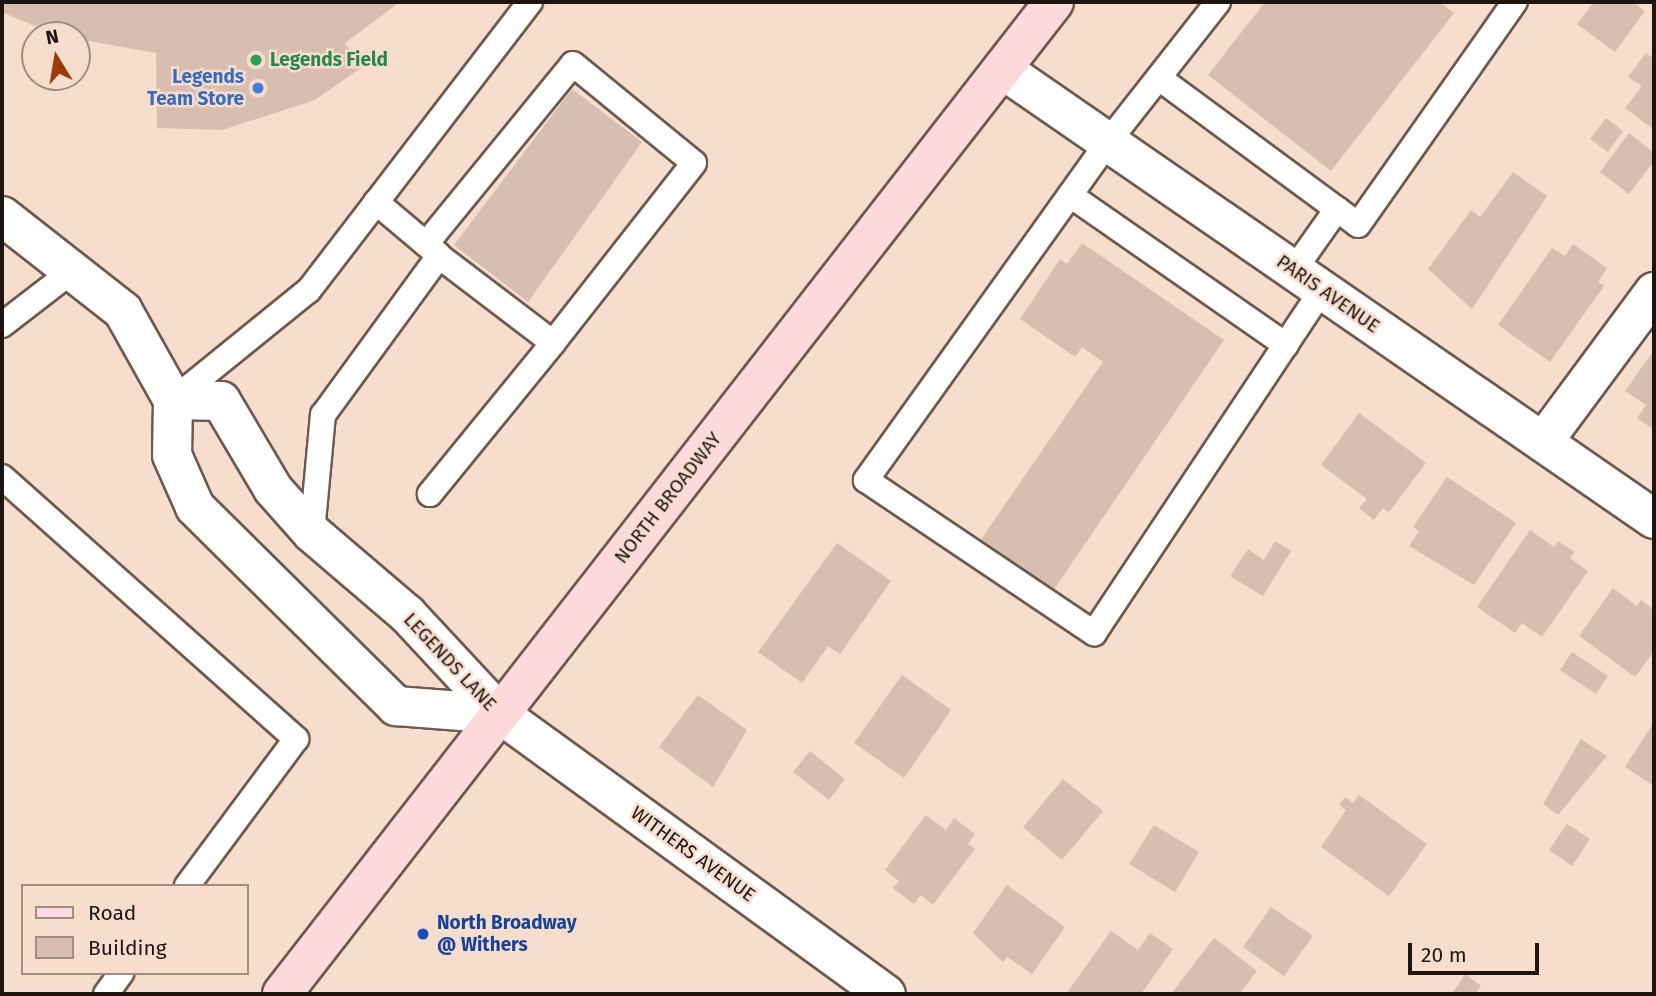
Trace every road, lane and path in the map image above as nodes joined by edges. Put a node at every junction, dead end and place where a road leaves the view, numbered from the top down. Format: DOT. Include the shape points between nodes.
graph roads {
  1 [pos="530,2"];
  2 [pos="1054,2"];
  3 [pos="1218,2"];
  4 [pos="1516,2"];
  5 [pos="1002,69"];
  6 [pos="1159,78"];
  7 [pos="1108,142"];
  8 [pos="1070,195"];
  9 [pos="376,202"];
  10 [pos="1337,209"];
  11 [pos="2,216"];
  12 [pos="432,250"];
  13 [pos="72,271"];
  14 [pos="1308,280"];
  15 [pos="1654,292"];
  16 [pos="2,325"];
  17 [pos="553,343"];
  18 [pos="1286,345"];
  19 [pos="173,400"];
  20 [pos="1543,442"];
  21 [pos="2,477"];
  22 [pos="430,494"];
  23 [pos="1654,519"];
  24 [pos="312,533"];
  25 [pos="500,714"];
  26 [pos="188,884"];
  27 [pos="120,975"];
  28 [pos="106,994"];
  29 [pos="282,994"];
  30 [pos="886,994"];
  1 -- 9 [label="lane"];
  2 -- 5 [label="main road, NORTH BROADWAY"];
  3 -- 6 [label="lane"];
  4 -- 10 [label="lane" via="1358,225"];
  5 -- 7 [label="street, PARIS AVENUE"];
  5 -- 25 [label="main road, NORTH BROADWAY"];
  6 -- 7 [label="lane"];
  6 -- 10 [label="lane"];
  7 -- 8 [label="lane"];
  7 -- 14 [label="street, PARIS AVENUE"];
  8 -- 18 [label="lane"];
  8 -- 18 [label="lane" via="866,480 1094,633"];
  9 -- 12 [label="lane"];
  9 -- 19 [label="lane" via="309,290"];
  10 -- 14 [label="lane"];
  11 -- 13 [label="street"];
  12 -- 17 [label="lane"];
  12 -- 17 [label="lane" via="573,64 694,163"];
  12 -- 24 [label="lane" via="323,415"];
  13 -- 16 [label="lane"];
  13 -- 19 [label="street" via="123,311"];
  14 -- 18 [label="lane"];
  14 -- 20 [label="street, PARIS AVENUE"];
  15 -- 20 [label="street"];
  17 -- 22 [label="lane"];
  19 -- 24 [label="street, LEGENDS LANE" via="220,401 273,489"];
  19 -- 25 [label="street, LEGENDS LANE" via="172,455 195,507 396,706"];
  20 -- 23 [label="street, PARIS AVENUE"];
  21 -- 26 [label="lane" via="296,740"];
  24 -- 25 [label="street, LEGENDS LANE" via="407,614"];
  25 -- 29 [label="main road, NORTH BROADWAY"];
  25 -- 30 [label="street, WITHERS AVENUE"];
  27 -- 28 [label="lane"];
}
